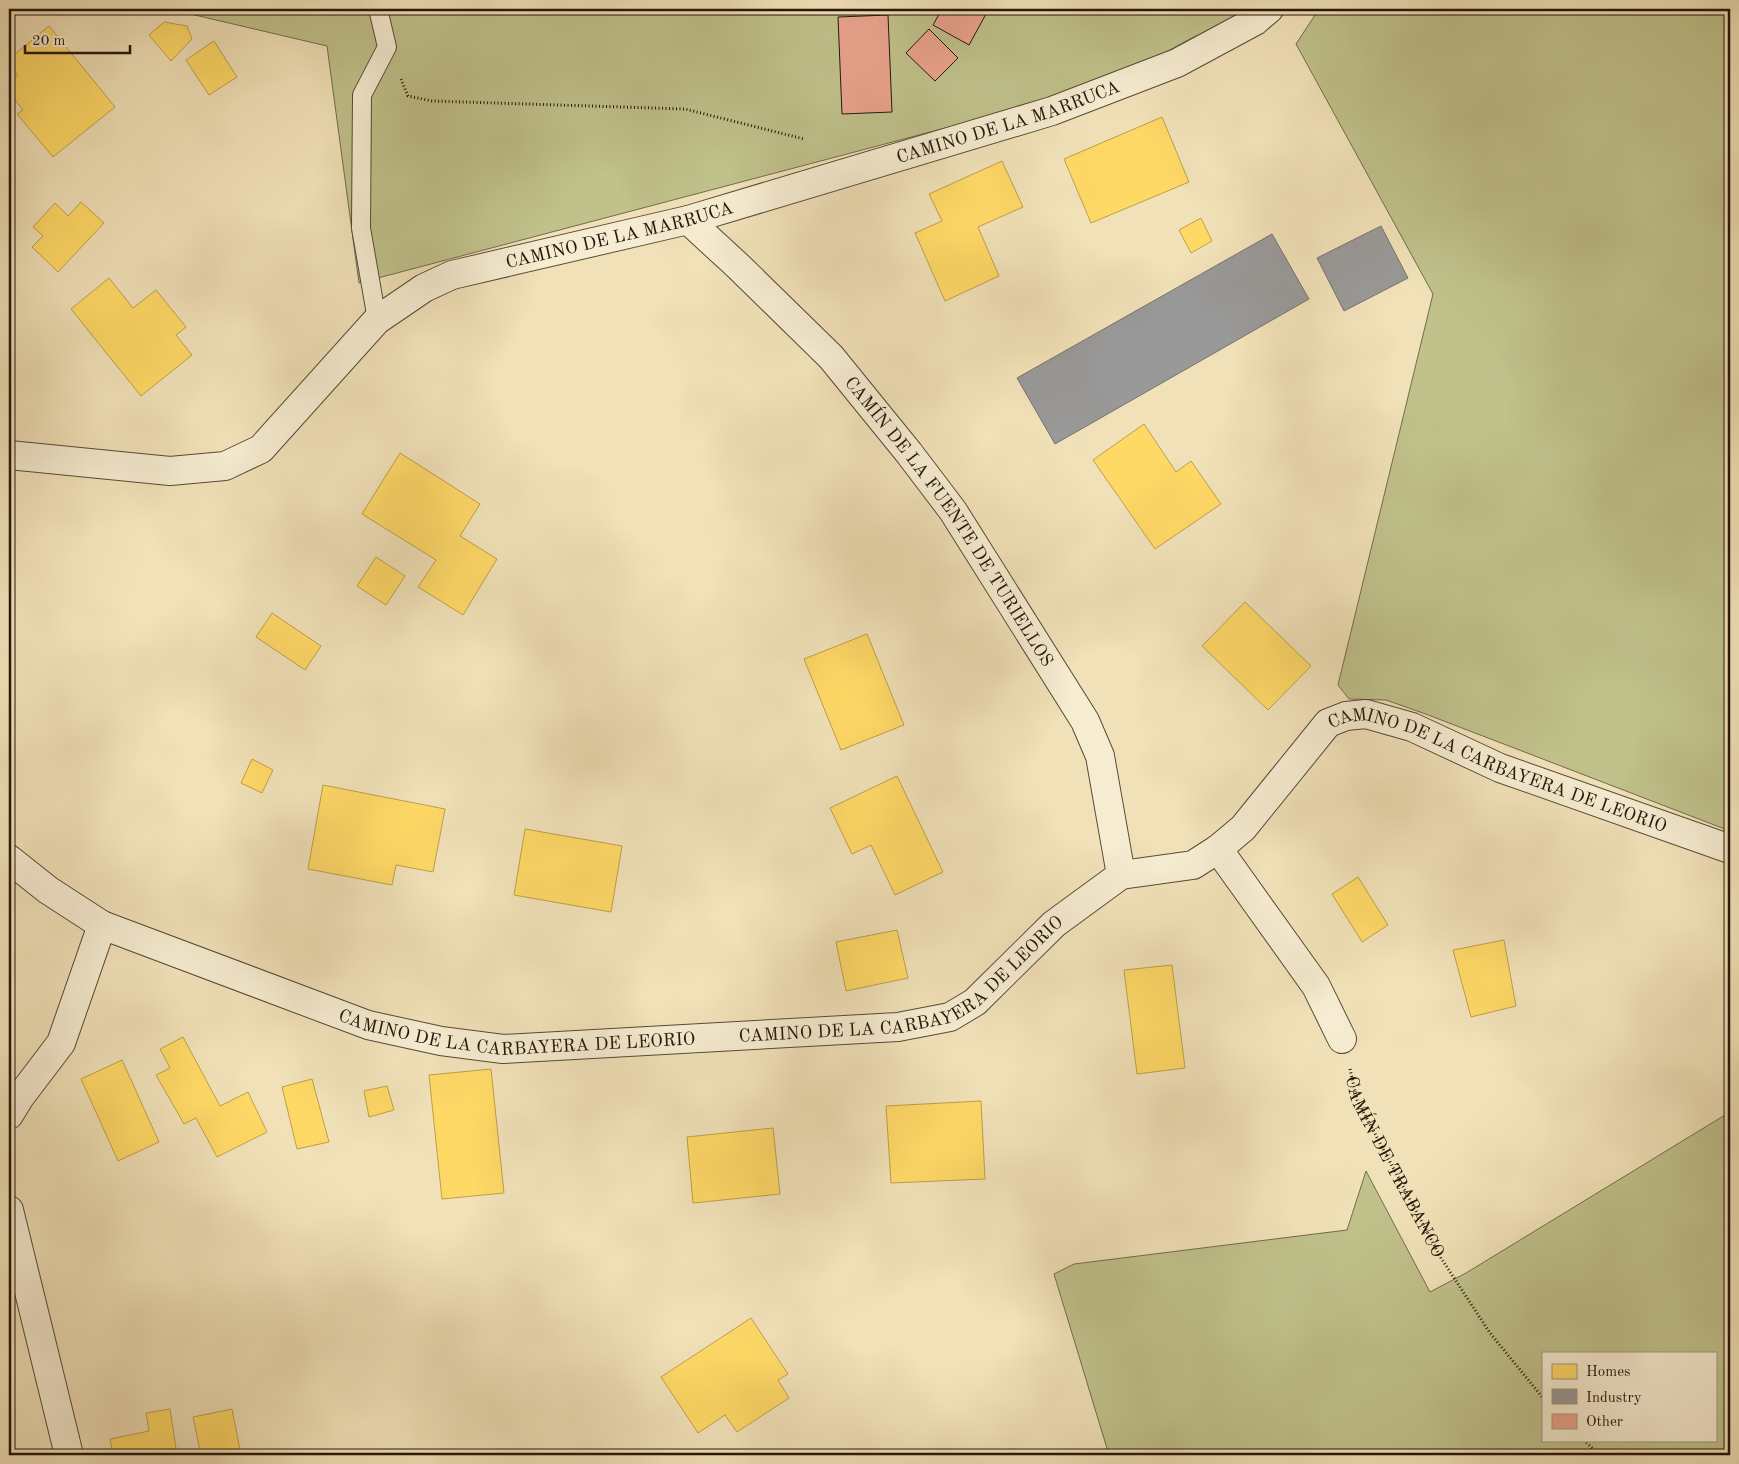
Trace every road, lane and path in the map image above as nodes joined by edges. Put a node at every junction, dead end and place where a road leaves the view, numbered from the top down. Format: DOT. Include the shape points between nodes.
graph roads {
  1 [pos="378,9"];
  2 [pos="1269,9"];
  3 [pos="387,47"];
  4 [pos="804,139"];
  5 [pos="688,220"];
  6 [pos="377,320"];
  7 [pos="9,455"];
  8 [pos="1218,849"];
  9 [pos="1730,849"];
  10 [pos="9,860"];
  11 [pos="1121,874"];
  12 [pos="102,925"];
  13 [pos="1342,1039"];
  14 [pos="9,1115"];
  15 [pos="9,1210"];
  16 [pos="1542,1397"];
  17 [pos="1586,1442"];
  18 [pos="69,1455"];
  19 [pos="1599,1455"];
  1 -- 3 [label="lane"];
  2 -- 5 [label="street, CAMINO DE LA MARRUCA" via="1255,21 1177,62 1052,111"];
  3 -- 4 [label="path" via="408,96 432,101 685,109"];
  3 -- 6 [label="lane" via="362,95 361,228"];
  5 -- 6 [label="street, CAMINO DE LA MARRUCA" via="452,275 424,288"];
  5 -- 11 [label="street, CAMÍN DE LA FUENTE DE TURIELLOS" via="831,357 954,511 1085,721 1100,756"];
  6 -- 7 [label="street, CAMINO DE LA MARRUCA" via="260,449 225,466 170,471"];
  8 -- 9 [label="street, CAMINO DE LA CARBAYERA DE LEORIO" via="1243,828 1328,723 1346,716 1366,714 1412,727 1500,768"];
  8 -- 11 [label="street, CAMINO DE LA CARBAYERA DE LEORIO" via="1193,864"];
  8 -- 13 [label="street" via="1316,986"];
  10 -- 12 [label="street, CAMINO DE LA CARBAYERA DE LEORIO"];
  11 -- 12 [label="street, CAMINO DE LA CARBAYERA DE LEORIO" via="1054,924 975,1002 950,1017 898,1028 503,1049 441,1041 368,1025"];
  12 -- 14 [label="street" via="61,1043"];
  13 -- 16 [label="path, CAMÍN DE TRABANCO" via="1357,1100 1440,1258 1490,1332"];
  15 -- 18 [label="street"];
  17 -- 19 [label="path"];
}
